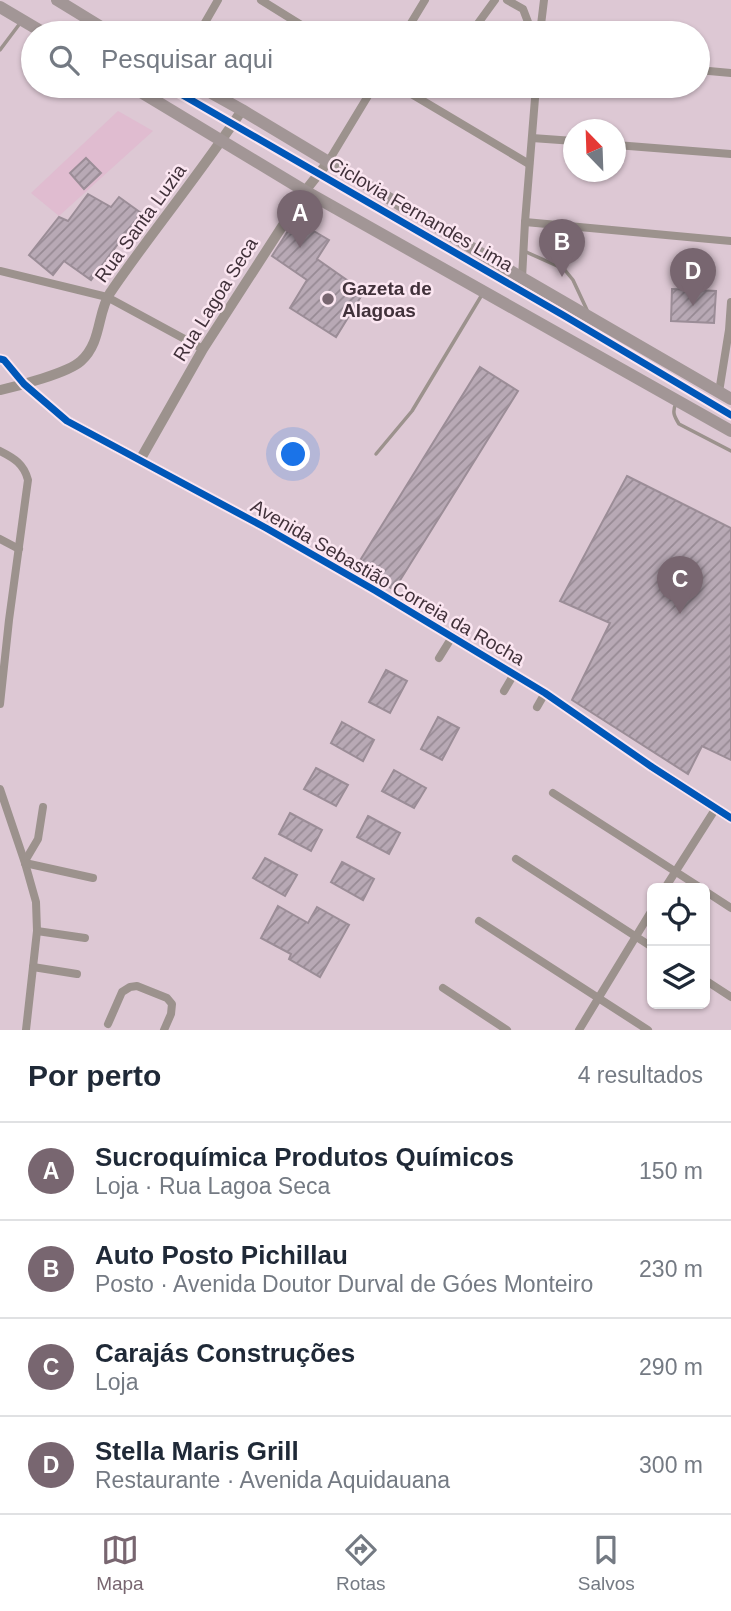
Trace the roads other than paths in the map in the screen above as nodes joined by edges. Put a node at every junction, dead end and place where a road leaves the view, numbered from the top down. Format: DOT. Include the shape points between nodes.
graph roads {
  1 [pos="57,0"];
  2 [pos="218,0"];
  3 [pos="261,0"];
  4 [pos="425,0"];
  5 [pos="495,0"];
  6 [pos="507,0"];
  7 [pos="542,1"];
  8 [pos="1,11"];
  9 [pos="22,20"];
  10 [pos="21,21"];
  11 [pos="91,21"];
  12 [pos="206,21"];
  13 [pos="295,21"];
  14 [pos="412,21"];
  15 [pos="480,21"];
  16 [pos="528,21"];
  17 [pos="541,21"];
  18 [pos="0,50"];
  19 [pos="710,71"];
  20 [pos="731,73"];
  21 [pos="151,98"];
  22 [pos="220,98"];
  23 [pos="367,98"];
  24 [pos="418,98"];
  25 [pos="535,98"];
  26 [pos="242,110"];
  27 [pos="532,138"];
  28 [pos="222,140"];
  29 [pos="563,140"];
  30 [pos="626,146"];
  31 [pos="731,154"];
  32 [pos="328,162"];
  33 [pos="529,164"];
  34 [pos="306,191"];
  35 [pos="525,222"];
  36 [pos="731,241"];
  37 [pos="524,250"];
  38 [pos="0,271"];
  39 [pos="523,278"];
  40 [pos="484,292"];
  41 [pos="107,297"];
  42 [pos="731,302"];
  43 [pos="590,318"];
  44 [pos="730,330"];
  45 [pos="203,349"];
  46 [pos="0,359"];
  47 [pos="722,378"];
  48 [pos="731,383"];
  49 [pos="24,384"];
  50 [pos="0,390"];
  51 [pos="725,396"];
  52 [pos="677,401"];
  53 [pos="731,431"];
  54 [pos="0,451"];
  55 [pos="731,451"];
  56 [pos="376,454"];
  57 [pos="140,460"];
  58 [pos="0,540"];
  59 [pos="19,549"];
  60 [pos="4,618"];
  61 [pos="452,637"];
  62 [pos="439,658"];
  63 [pos="514,674"];
  64 [pos="504,691"];
  65 [pos="545,693"];
  66 [pos="0,704"];
  67 [pos="537,707"];
  68 [pos="0,789"];
  69 [pos="553,793"];
  70 [pos="43,807"];
  71 [pos="716,808"];
  72 [pos="731,818"];
  73 [pos="516,859"];
  74 [pos="25,862"];
  75 [pos="675,872"];
  76 [pos="93,878"];
  77 [pos="668,883"];
  78 [pos="692,883"];
  79 [pos="710,894"];
  80 [pos="731,908"];
  81 [pos="647,918"];
  82 [pos="479,921"];
  83 [pos="37,931"];
  84 [pos="636,936"];
  85 [pos="85,937"];
  86 [pos="651,946"];
  87 [pos="33,967"];
  88 [pos="77,974"];
  89 [pos="710,983"];
  90 [pos="443,988"];
  91 [pos="731,997"];
  92 [pos="599,999"];
  93 [pos="108,1024"];
  94 [pos="26,1030"];
  95 [pos="164,1030"];
  96 [pos="507,1030"];
  97 [pos="579,1030"];
  98 [pos="649,1030"];
  1 -- 11 [label="highway"];
  2 -- 12 [label="street"];
  3 -- 13 [label="street"];
  4 -- 14 [label="street"];
  5 -- 15 [label="street"];
  6 -- 16 [label="street" via="523,9"];
  7 -- 17 [label="street"];
  8 -- 9 [label="highway"];
  10 -- 18 [label="lane"];
  19 -- 20 [label="street"];
  21 -- 28 [label="highway"];
  22 -- 26 [label="highway"];
  23 -- 32 [label="street"];
  24 -- 33 [label="street"];
  25 -- 27 [label="street"];
  26 -- 28 [label="street, Rua Santa Luzia"];
  26 -- 32 [label="highway"];
  27 -- 29 [label="street"];
  27 -- 33 [label="street"];
  28 -- 34 [label="highway"];
  28 -- 41 [label="street, Rua Santa Luzia"];
  30 -- 31 [label="street"];
  32 -- 34 [label="street, Rua Lagoa Seca"];
  32 -- 39 [label="highway"];
  33 -- 35 [label="street"];
  34 -- 40 [label="highway"];
  34 -- 45 [label="street, Rua Lagoa Seca"];
  35 -- 36 [label="street"];
  35 -- 37 [label="street"];
  37 -- 39 [label="street"];
  37 -- 43 [label="lane" via="564,269"];
  38 -- 41 [label="street"];
  39 -- 43 [label="highway"];
  40 -- 52 [label="highway"];
  40 -- 56 [label="lane" via="412,411"];
  41 -- 45 [label="street"];
  41 -- 49 [label="street, Rua Santa Luzia" via="96,338 83,360"];
  42 -- 44 [label="street"];
  43 -- 51 [label="highway"];
  44 -- 47 [label="street"];
  45 -- 57 [label="street, Rua Lagoa Seca"];
  46 -- 49 [label="street, Avenida Sebastião Correia da Rocha"];
  47 -- 48 [label="lane"];
  47 -- 51 [label="street"];
  49 -- 50 [label="street, Rua Santa Luzia"];
  49 -- 57 [label="street, Avenida Sebastião Correia da Rocha" via="67,421"];
  52 -- 53 [label="highway"];
  52 -- 55 [label="lane" via="674,416 679,424"];
  54 -- 59 [label="street" via="19,462 28,480"];
  57 -- 61 [label="street, Avenida Sebastião Correia da Rocha"];
  58 -- 59 [label="street"];
  59 -- 60 [label="street"];
  60 -- 66 [label="street"];
  61 -- 62 [label="street"];
  61 -- 63 [label="street, Avenida Sebastião Correia da Rocha"];
  63 -- 64 [label="street"];
  63 -- 65 [label="street, Avenida Sebastião Correia da Rocha"];
  65 -- 67 [label="street"];
  65 -- 71 [label="street, Avenida Sebastião Correia da Rocha"];
  68 -- 74 [label="street"];
  69 -- 75 [label="street"];
  70 -- 74 [label="street" via="38,839"];
  71 -- 72 [label="street, Avenida Sebastião Correia da Rocha"];
  71 -- 75 [label="street"];
  73 -- 84 [label="street"];
  74 -- 76 [label="street"];
  74 -- 83 [label="street" via="36,902"];
  75 -- 77 [label="street"];
  75 -- 78 [label="street"];
  79 -- 80 [label="street"];
  81 -- 84 [label="street"];
  82 -- 92 [label="street"];
  83 -- 85 [label="street"];
  83 -- 87 [label="street"];
  84 -- 86 [label="street"];
  84 -- 92 [label="street"];
  87 -- 88 [label="street"];
  87 -- 94 [label="street"];
  89 -- 91 [label="street"];
  90 -- 96 [label="street"];
  92 -- 97 [label="street"];
  92 -- 98 [label="street"];
  93 -- 95 [label="street" via="122,992 137,986 172,1004"];
}
